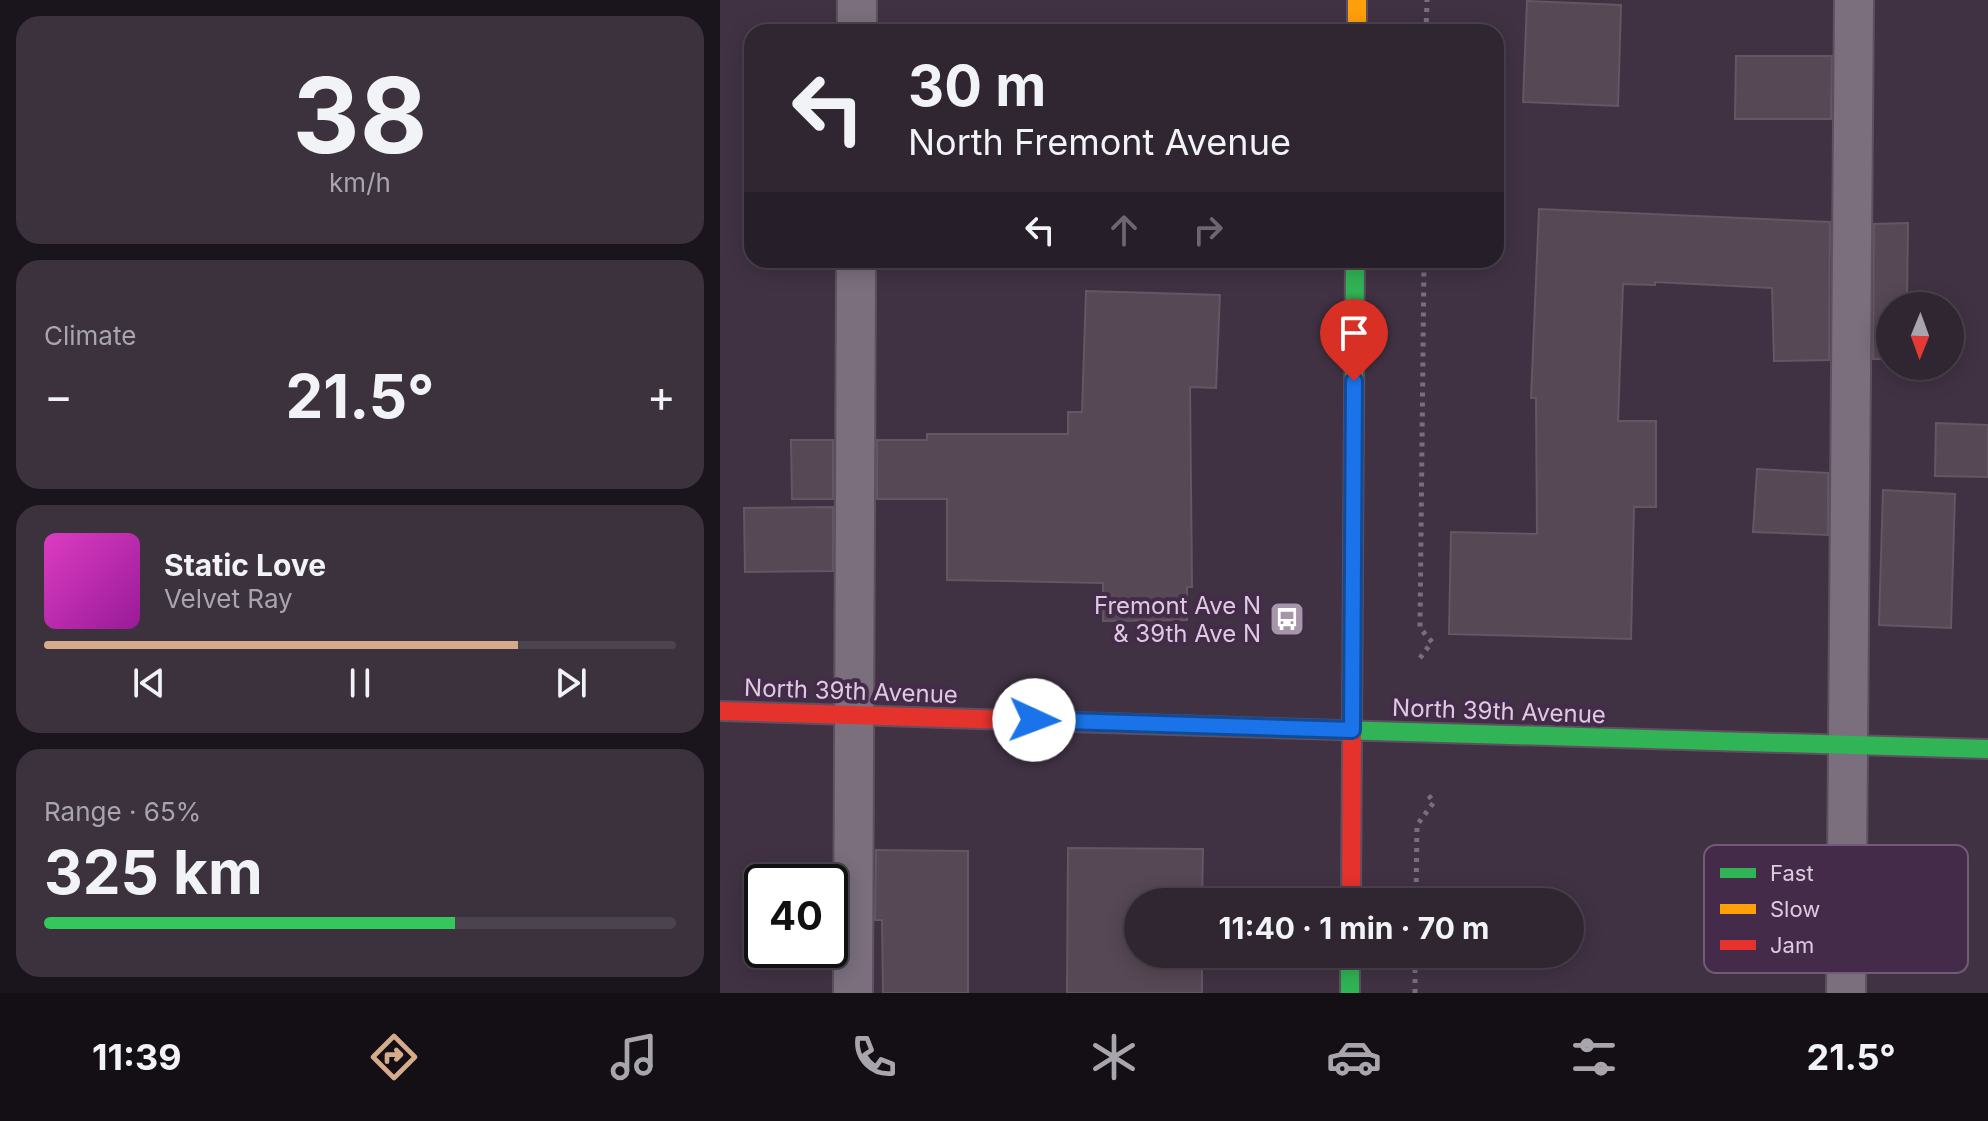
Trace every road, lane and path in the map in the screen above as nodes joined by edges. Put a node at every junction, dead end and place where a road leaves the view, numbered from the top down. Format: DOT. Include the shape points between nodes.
graph roads {
  1 [pos="857,0"];
  2 [pos="1357,0"];
  3 [pos="1427,0"];
  4 [pos="1854,0"];
  5 [pos="857,24"];
  6 [pos="1357,24"];
  7 [pos="1426,24"];
  8 [pos="856,268"];
  9 [pos="1355,268"];
  10 [pos="1424,268"];
  11 [pos="1420,658"];
  12 [pos="720,711"];
  13 [pos="854,715"];
  14 [pos="1352,730"];
  15 [pos="1848,746"];
  16 [pos="1988,749"];
  17 [pos="1422,787"];
  18 [pos="1847,845"];
  19 [pos="1351,888"];
  20 [pos="1416,888"];
  21 [pos="1350,968"];
  22 [pos="1415,968"];
  23 [pos="1846,973"];
  24 [pos="853,993"];
  25 [pos="1350,993"];
  26 [pos="1415,993"];
  27 [pos="1846,993"];
  1 -- 5 [label="lane"];
  2 -- 6 [label="street"];
  3 -- 7 [label="path"];
  4 -- 15 [label="lane"];
  8 -- 13 [label="lane"];
  9 -- 14 [label="street"];
  10 -- 11 [label="path" via="1420,628 1432,642"];
  12 -- 13 [label="street, North 39th Avenue"];
  13 -- 14 [label="street, North 39th Avenue"];
  13 -- 24 [label="lane"];
  14 -- 15 [label="street, North 39th Avenue"];
  14 -- 19 [label="street"];
  15 -- 16 [label="street, North 39th Avenue"];
  15 -- 18 [label="lane"];
  17 -- 20 [label="path" via="1434,802 1417,825"];
  21 -- 25 [label="street"];
  22 -- 26 [label="path"];
  23 -- 27 [label="lane"];
}
